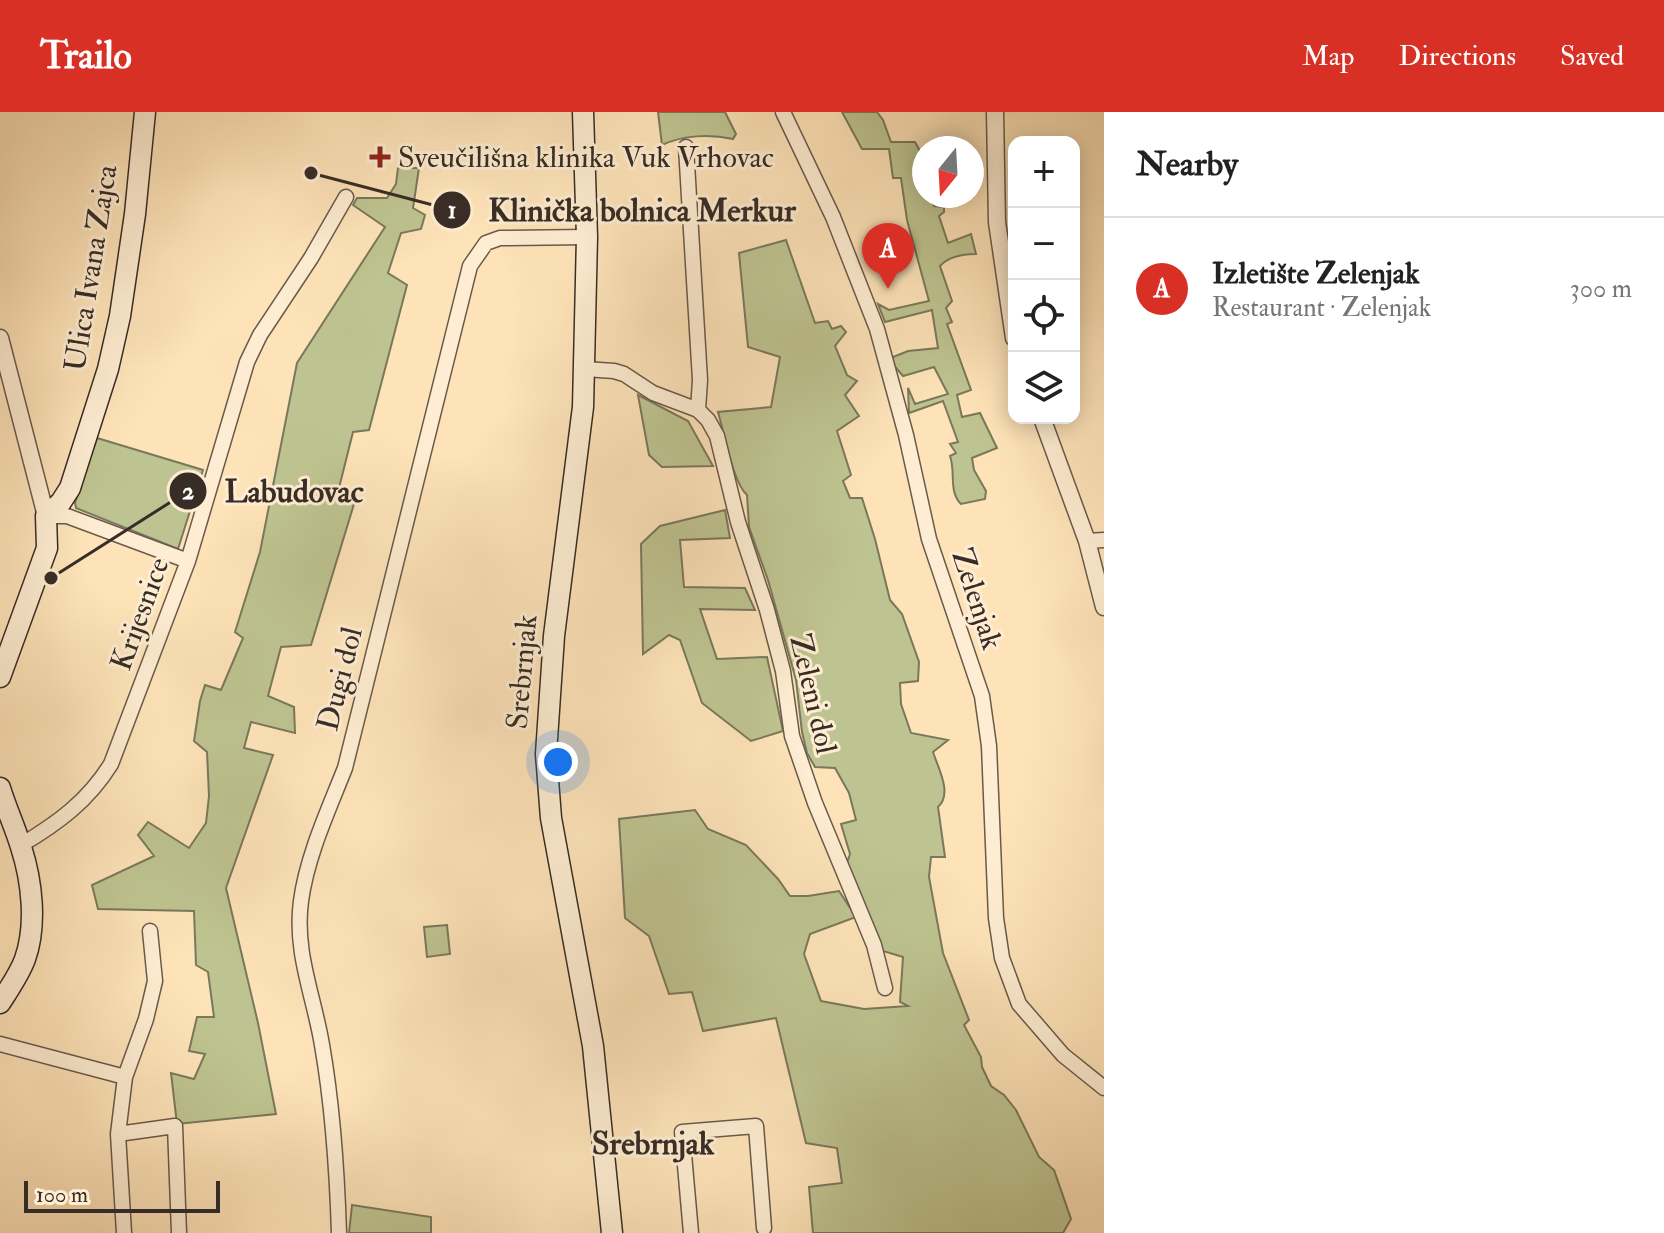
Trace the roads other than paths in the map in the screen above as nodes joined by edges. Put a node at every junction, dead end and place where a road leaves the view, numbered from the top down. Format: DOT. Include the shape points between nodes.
graph roads {
  1 [pos="145,112"];
  2 [pos="583,112"];
  3 [pos="783,112"];
  4 [pos="995,112"];
  5 [pos="686,147"];
  6 [pos="346,197"];
  7 [pos="587,237"];
  8 [pos="1008,297"];
  9 [pos="0,338"];
  10 [pos="585,369"];
  11 [pos="698,410"];
  12 [pos="1045,424"];
  13 [pos="46,516"];
  14 [pos="1096,541"];
  15 [pos="188,561"];
  16 [pos="1104,607"];
  17 [pos="0,677"];
  18 [pos="1,794"];
  19 [pos="21,845"];
  20 [pos="150,931"];
  21 [pos="885,988"];
  22 [pos="0,1003"];
  23 [pos="0,1044"];
  24 [pos="125,1077"];
  25 [pos="1104,1088"];
  26 [pos="118,1134"];
  27 [pos="764,1228"];
  28 [pos="124,1233"];
  29 [pos="179,1233"];
  30 [pos="339,1233"];
  31 [pos="612,1233"];
  32 [pos="691,1233"];
  1 -- 13 [label="main road, Ulica Ivana Zajca" via="125,285 108,369 70,488"];
  2 -- 7 [label="main road, Srebrnjak"];
  3 -- 25 [label="street, Zelenjak" via="839,231 877,329 929,539 982,696 1002,958 1019,1004 1063,1055"];
  4 -- 8 [label="street" via="997,222"];
  5 -- 11 [label="street"];
  6 -- 15 [label="street, Krijesnice" via="247,362"];
  7 -- 10 [label="main road, Srebrnjak"];
  7 -- 30 [label="street, Dugi dol" via="500,238 486,243 470,266 345,768 320,829 301,901 300,950 334,1116"];
  9 -- 13 [label="street"];
  10 -- 11 [label="street" via="624,374 653,393"];
  10 -- 31 [label="main road, Srebrnjak" via="550,667 546,754 551,818 595,1061"];
  11 -- 21 [label="street, Zeleni dol" via="717,436 783,671 792,736 874,945"];
  12 -- 14 [label="street"];
  13 -- 15 [label="street" via="71,517"];
  13 -- 17 [label="main road" via="47,548"];
  14 -- 16 [label="street"];
  15 -- 19 [label="street, Krijesnice" via="111,764 81,803"];
  18 -- 19 [label="main road"];
  19 -- 22 [label="main road" via="30,885 29,941"];
  20 -- 24 [label="street" via="155,981"];
  23 -- 24 [label="street"];
  24 -- 26 [label="street"];
  26 -- 28 [label="street"];
  26 -- 29 [label="street" via="175,1126"];
  27 -- 32 [label="street" via="756,1126 682,1132"];
}
